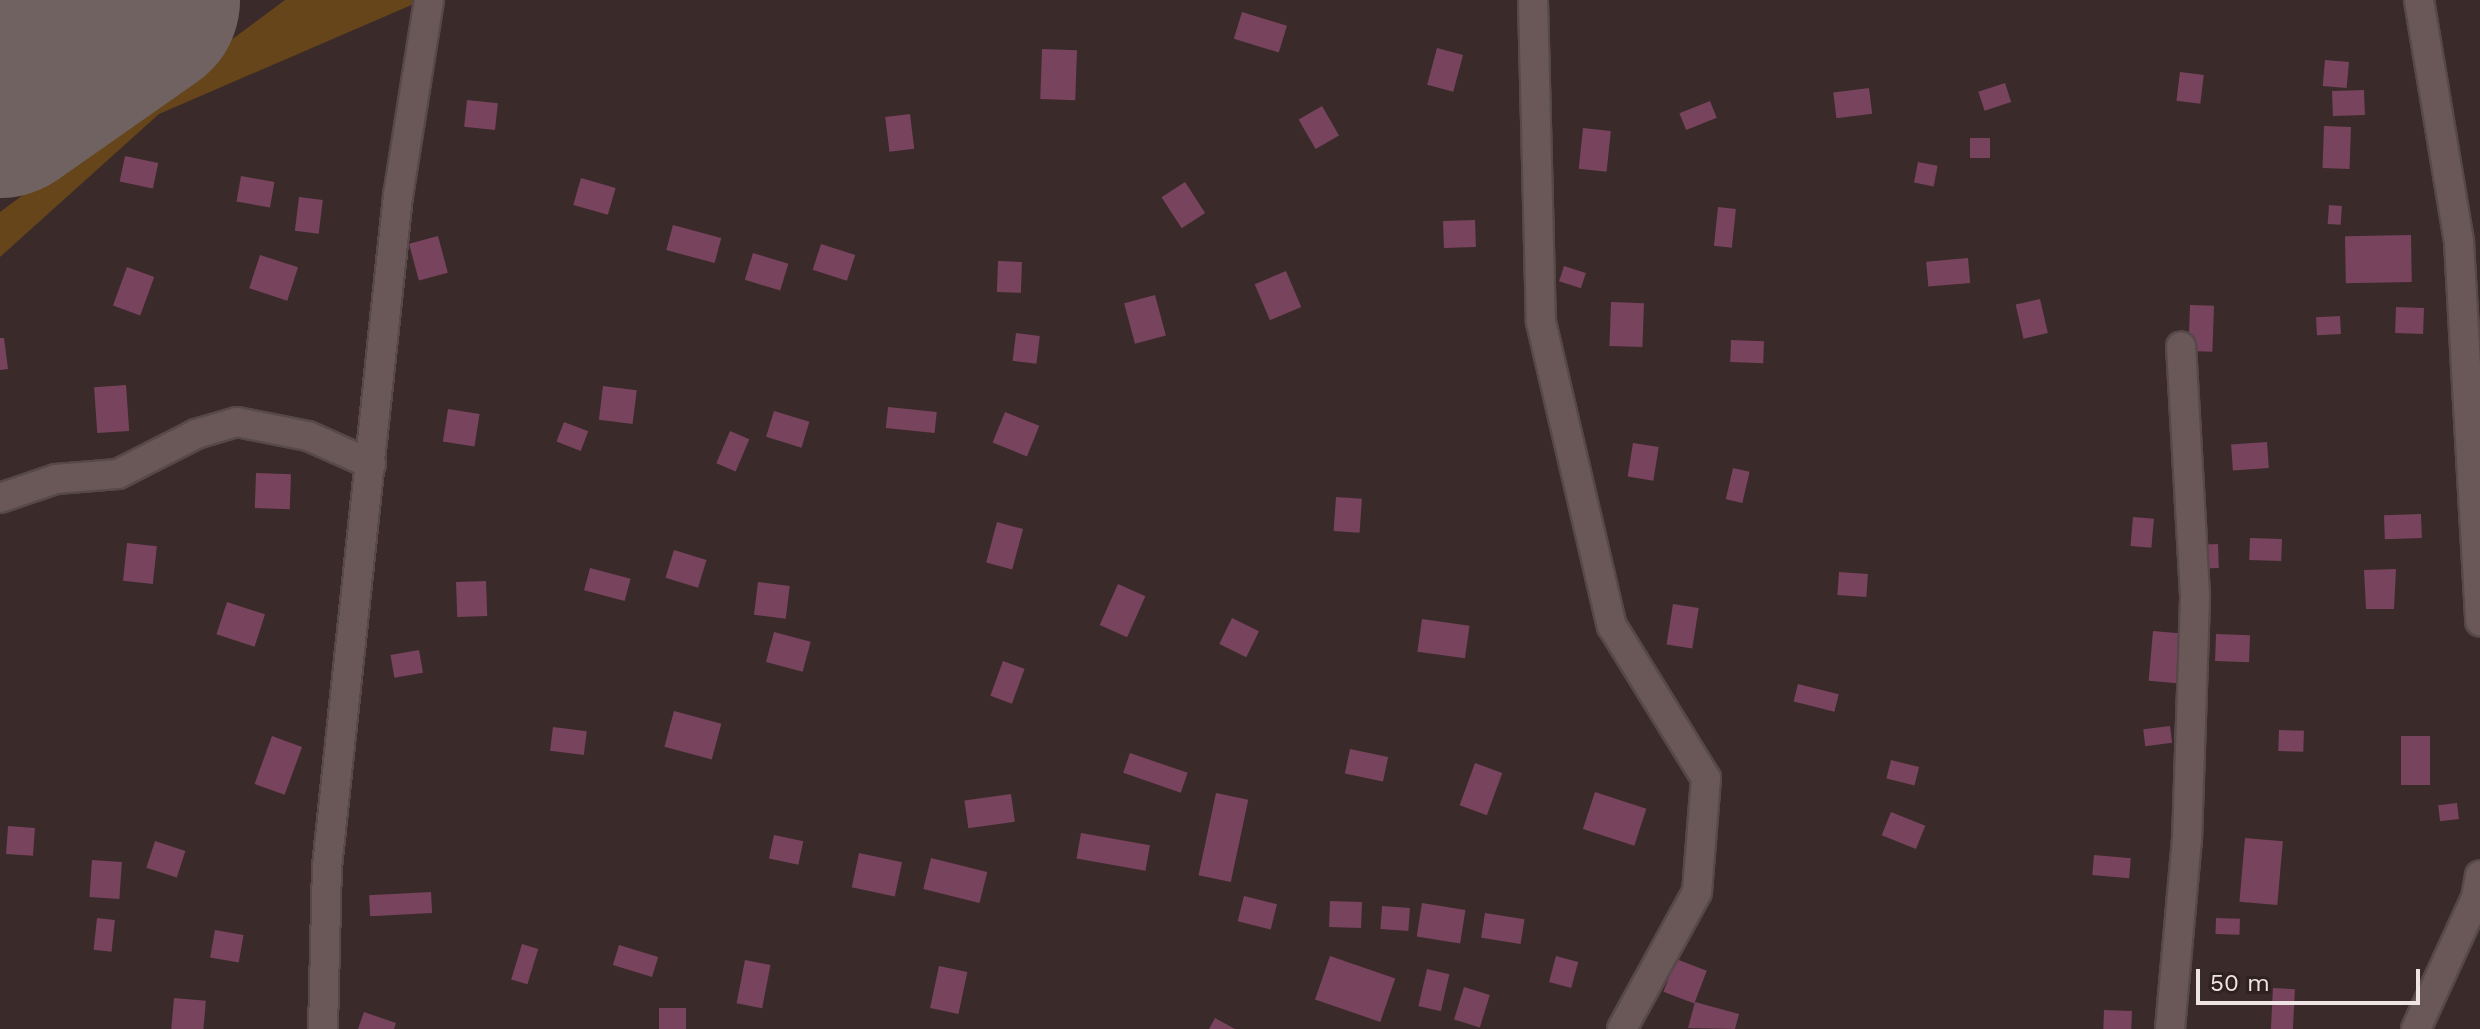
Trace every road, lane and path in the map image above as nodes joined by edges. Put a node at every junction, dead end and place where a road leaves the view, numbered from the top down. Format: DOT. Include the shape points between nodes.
graph roads {
  1 [pos="429,0"];
  2 [pos="1533,0"];
  3 [pos="2419,0"];
  4 [pos="2470,242"];
  5 [pos="2181,346"];
  6 [pos="371,464"];
  7 [pos="0,498"];
  8 [pos="2480,621"];
  9 [pos="2480,875"];
  10 [pos="323,1029"];
  11 [pos="1622,1029"];
  12 [pos="2170,1029"];
  13 [pos="2416,1029"];
  1 -- 6 [label="street" via="398,196"];
  2 -- 11 [label="street" via="1541,322 1612,626 1706,778 1697,892"];
  3 -- 4 [label="street"];
  4 -- 8 [label="street"];
  5 -- 12 [label="street" via="2195,595 2187,840"];
  6 -- 7 [label="street" via="308,436 237,422 196,434 118,474 56,479"];
  6 -- 10 [label="street" via="327,867"];
  9 -- 13 [label="street" via="2476,898"];
}
